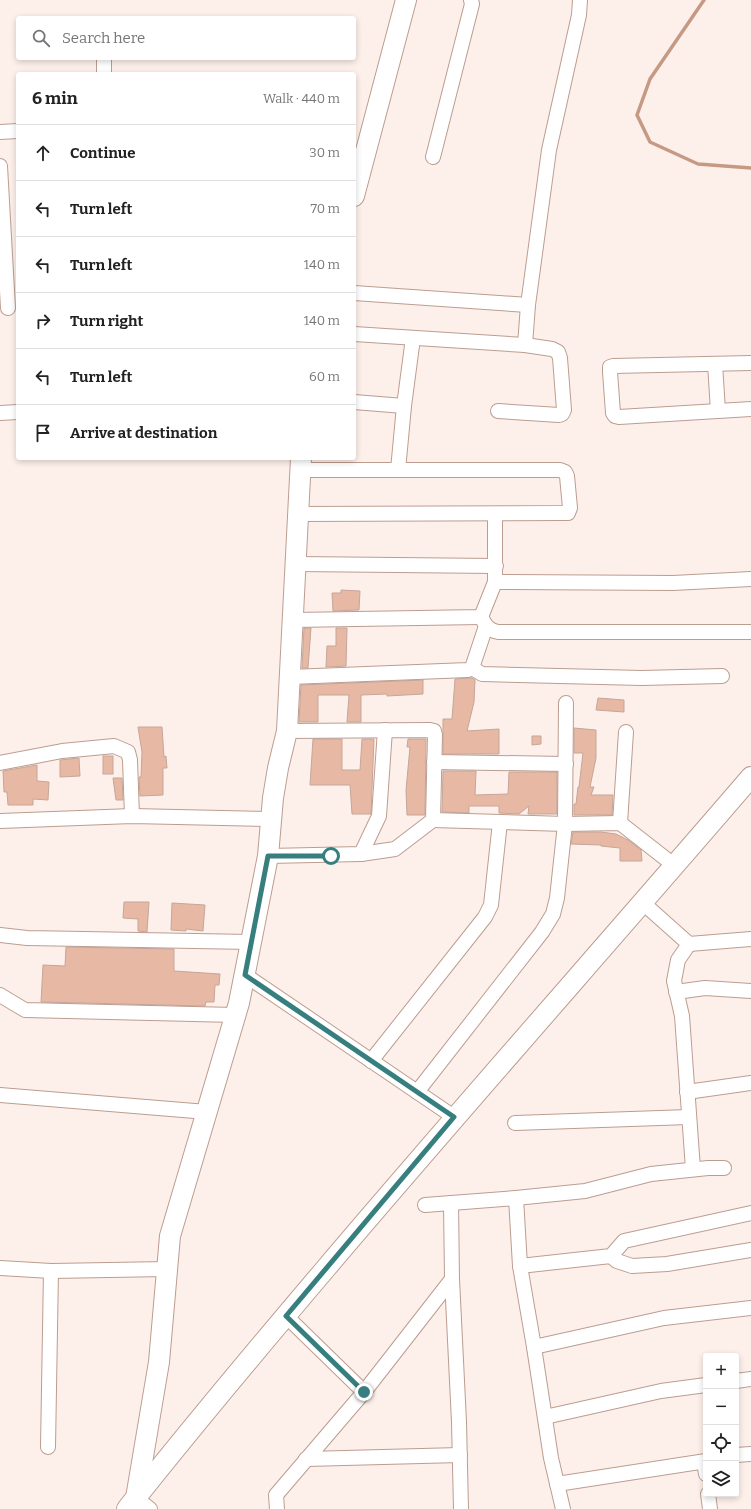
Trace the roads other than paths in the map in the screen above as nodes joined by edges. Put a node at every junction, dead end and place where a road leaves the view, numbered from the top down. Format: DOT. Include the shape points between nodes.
graph roads {
  1 [pos="406,0"];
  2 [pos="471,0"];
  3 [pos="580,0"];
  4 [pos="104,60"];
  5 [pos="104,72"];
  6 [pos="16,131"];
  7 [pos="0,132"];
  8 [pos="433,157"];
  9 [pos="0,166"];
  10 [pos="356,188"];
  11 [pos="356,293"];
  12 [pos="528,305"];
  13 [pos="8,308"];
  14 [pos="356,334"];
  15 [pos="413,338"];
  16 [pos="525,345"];
  17 [pos="751,363"];
  18 [pos="715,364"];
  19 [pos="356,402"];
  20 [pos="404,406"];
  21 [pos="751,409"];
  22 [pos="498,411"];
  23 [pos="718,411"];
  24 [pos="16,412"];
  25 [pos="0,413"];
  26 [pos="300,464"];
  27 [pos="398,470"];
  28 [pos="298,514"];
  29 [pos="496,514"];
  30 [pos="296,564"];
  31 [pos="496,566"];
  32 [pos="751,579"];
  33 [pos="495,582"];
  34 [pos="293,620"];
  35 [pos="483,621"];
  36 [pos="751,632"];
  37 [pos="472,668"];
  38 [pos="722,676"];
  39 [pos="290,677"];
  40 [pos="566,703"];
  41 [pos="385,730"];
  42 [pos="287,731"];
  43 [pos="626,732"];
  44 [pos="434,762"];
  45 [pos="0,763"];
  46 [pos="566,764"];
  47 [pos="751,776"];
  48 [pos="132,816"];
  49 [pos="272,819"];
  50 [pos="0,820"];
  51 [pos="433,820"];
  52 [pos="500,822"];
  53 [pos="620,823"];
  54 [pos="565,824"];
  55 [pos="361,854"];
  56 [pos="268,856"];
  57 [pos="675,866"];
  58 [pos="643,903"];
  59 [pos="674,930"];
  60 [pos="0,935"];
  61 [pos="751,939"];
  62 [pos="251,942"];
  63 [pos="689,944"];
  64 [pos="678,960"];
  65 [pos="245,975"];
  66 [pos="751,990"];
  67 [pos="676,992"];
  68 [pos="0,995"];
  69 [pos="236,1015"];
  70 [pos="372,1061"];
  71 [pos="751,1083"];
  72 [pos="417,1092"];
  73 [pos="687,1092"];
  74 [pos="0,1096"];
  75 [pos="207,1112"];
  76 [pos="689,1116"];
  77 [pos="454,1117"];
  78 [pos="515,1123"];
  79 [pos="724,1168"];
  80 [pos="693,1169"];
  81 [pos="516,1198"];
  82 [pos="451,1203"];
  83 [pos="425,1205"];
  84 [pos="751,1213"];
  85 [pos="751,1250"];
  86 [pos="611,1256"];
  87 [pos="520,1266"];
  88 [pos="0,1268"];
  89 [pos="167,1269"];
  90 [pos="51,1271"];
  91 [pos="452,1279"];
  92 [pos="751,1308"];
  93 [pos="286,1316"];
  94 [pos="534,1347"];
  95 [pos="751,1380"];
  96 [pos="739,1381"];
  97 [pos="703,1385"];
  98 [pos="364,1392"];
  99 [pos="545,1417"];
  100 [pos="48,1447"];
  101 [pos="751,1454"];
  102 [pos="460,1455"];
  103 [pos="739,1455"];
  104 [pos="306,1459"];
  105 [pos="703,1466"];
  106 [pos="557,1484"];
  107 [pos="708,1497"];
  108 [pos="138,1505"];
  109 [pos="277,1509"];
  110 [pos="461,1509"];
  111 [pos="563,1509"];
  112 [pos="710,1509"];
  1 -- 10 [label="main road"];
  2 -- 8 [label="street"];
  3 -- 12 [label="street" via="579,15 549,150"];
  4 -- 5 [label="street"];
  6 -- 7 [label="street"];
  9 -- 13 [label="street"];
  11 -- 12 [label="street"];
  12 -- 16 [label="street"];
  14 -- 15 [label="street"];
  15 -- 16 [label="street"];
  15 -- 20 [label="street"];
  16 -- 22 [label="street" via="558,352 564,410 559,415"];
  17 -- 18 [label="street"];
  18 -- 23 [label="street"];
  18 -- 23 [label="street" via="613,366 610,367 610,372 613,413 619,418"];
  19 -- 20 [label="street"];
  20 -- 27 [label="street"];
  21 -- 23 [label="street"];
  24 -- 25 [label="street"];
  26 -- 27 [label="street"];
  26 -- 28 [label="main road"];
  27 -- 29 [label="street" via="565,472 570,508 568,513"];
  28 -- 29 [label="street"];
  28 -- 30 [label="main road"];
  29 -- 31 [label="street"];
  30 -- 31 [label="street"];
  30 -- 34 [label="main road"];
  31 -- 33 [label="street"];
  32 -- 33 [label="street" via="672,583"];
  33 -- 35 [label="street"];
  34 -- 35 [label="street"];
  34 -- 39 [label="main road"];
  35 -- 36 [label="street" via="491,630 498,632"];
  35 -- 37 [label="street"];
  37 -- 38 [label="street" via="482,674 642,678"];
  37 -- 39 [label="street"];
  39 -- 42 [label="main road"];
  40 -- 46 [label="street"];
  41 -- 42 [label="street"];
  41 -- 44 [label="street" via="434,731"];
  41 -- 55 [label="street" via="379,816"];
  42 -- 49 [label="main road" via="278,768"];
  43 -- 53 [label="street"];
  44 -- 46 [label="street"];
  44 -- 51 [label="street"];
  45 -- 48 [label="street" via="62,751 114,746 121,748 128,752 130,760"];
  46 -- 54 [label="street"];
  47 -- 57 [label="main road"];
  48 -- 49 [label="street"];
  48 -- 50 [label="street"];
  49 -- 56 [label="main road"];
  51 -- 52 [label="street"];
  51 -- 55 [label="street" via="395,849"];
  52 -- 54 [label="street"];
  52 -- 70 [label="street" via="491,905 485,917"];
  53 -- 54 [label="street"];
  53 -- 57 [label="street"];
  54 -- 72 [label="street" via="553,914 542,932"];
  55 -- 56 [label="street"];
  56 -- 62 [label="main road"];
  57 -- 58 [label="main road"];
  58 -- 59 [label="street"];
  58 -- 77 [label="main road"];
  59 -- 63 [label="street"];
  59 -- 64 [label="street"];
  60 -- 62 [label="street" via="27,938"];
  61 -- 63 [label="street"];
  62 -- 65 [label="main road"];
  63 -- 64 [label="street"];
  64 -- 67 [label="street" via="674,981"];
  65 -- 69 [label="main road"];
  65 -- 70 [label="street"];
  66 -- 67 [label="street" via="705,988"];
  67 -- 73 [label="street" via="682,1016"];
  68 -- 69 [label="street" via="25,1010"];
  69 -- 75 [label="main road"];
  70 -- 72 [label="street"];
  71 -- 73 [label="street"];
  72 -- 77 [label="street"];
  73 -- 76 [label="street"];
  74 -- 75 [label="street"];
  75 -- 89 [label="main road" via="170,1236"];
  76 -- 78 [label="street"];
  76 -- 80 [label="street"];
  77 -- 93 [label="main road"];
  79 -- 80 [label="street"];
  80 -- 81 [label="street" via="651,1174 585,1191"];
  81 -- 82 [label="street"];
  81 -- 87 [label="street"];
  82 -- 83 [label="street"];
  82 -- 91 [label="street"];
  84 -- 86 [label="street" via="624,1241"];
  85 -- 86 [label="street" via="667,1264 632,1266"];
  86 -- 87 [label="street"];
  87 -- 94 [label="street"];
  88 -- 90 [label="street"];
  89 -- 90 [label="street"];
  89 -- 108 [label="main road" via="159,1362"];
  90 -- 100 [label="street"];
  91 -- 98 [label="street"];
  91 -- 102 [label="street"];
  92 -- 94 [label="street" via="664,1318"];
  93 -- 98 [label="street"];
  93 -- 108 [label="main road"];
  94 -- 99 [label="street"];
  95 -- 96 [label="street"];
  97 -- 99 [label="street" via="661,1391"];
  98 -- 104 [label="street"];
  99 -- 106 [label="street"];
  101 -- 103 [label="street"];
  102 -- 104 [label="street"];
  102 -- 110 [label="street"];
  104 -- 109 [label="street" via="276,1495"];
  105 -- 106 [label="street"];
  106 -- 111 [label="street"];
  107 -- 112 [label="street"];
}
